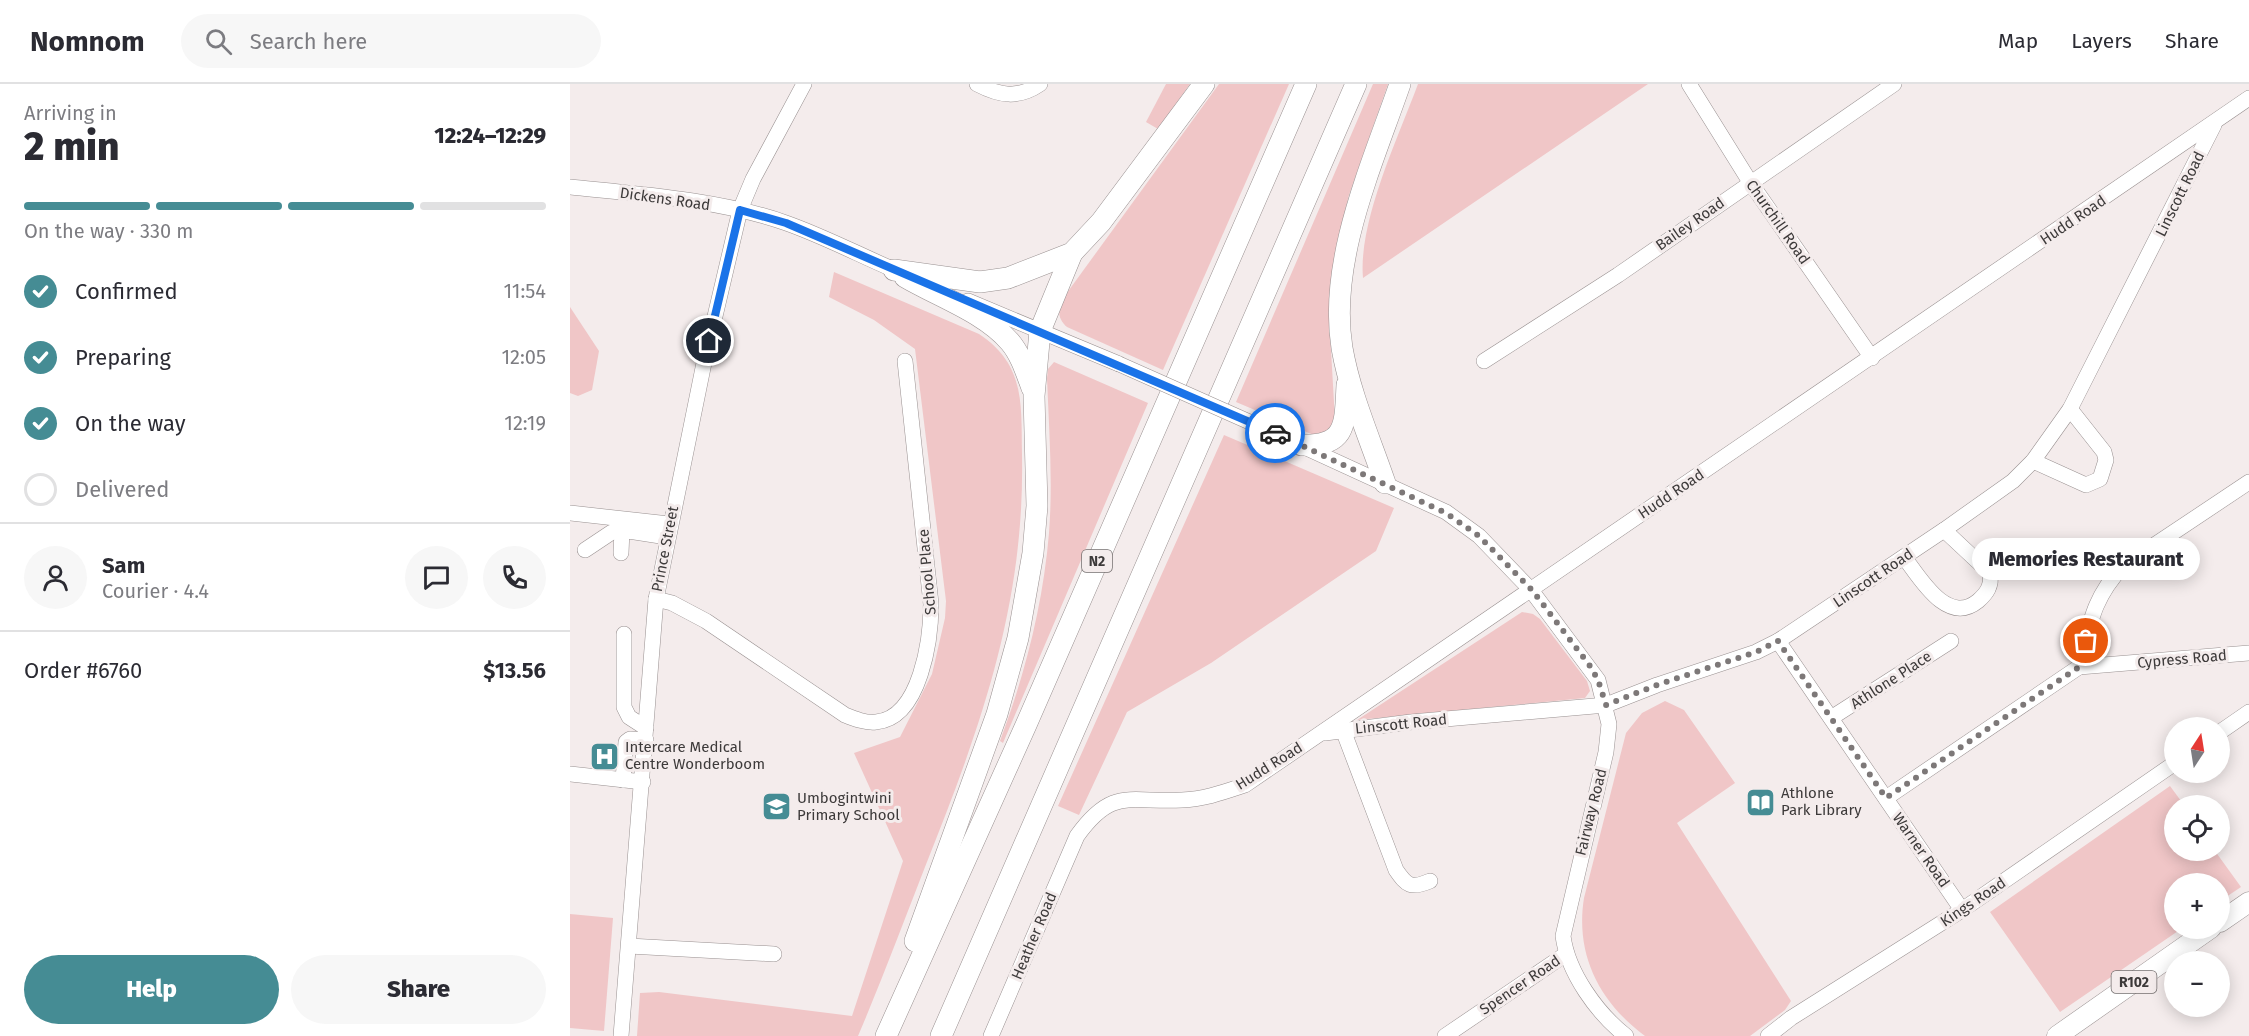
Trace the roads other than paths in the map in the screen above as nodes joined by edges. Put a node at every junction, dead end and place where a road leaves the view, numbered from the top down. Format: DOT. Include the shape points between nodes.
graph roads {
  1 [pos="804,84"];
  2 [pos="977,84"];
  3 [pos="1040,84"];
  4 [pos="1204,84"];
  5 [pos="1306,84"];
  6 [pos="1356,84"];
  7 [pos="1400,84"];
  8 [pos="1689,84"];
  9 [pos="1894,84"];
  10 [pos="2249,98"];
  11 [pos="2215,122"];
  12 [pos="1750,182"];
  13 [pos="570,187"];
  14 [pos="740,210"];
  15 [pos="1072,253"];
  16 [pos="894,270"];
  17 [pos="1040,331"];
  18 [pos="1872,358"];
  19 [pos="1484,361"];
  20 [pos="905,362"];
  21 [pos="1348,376"];
  22 [pos="1034,396"];
  23 [pos="2070,409"];
  24 [pos="1301,445"];
  25 [pos="2033,461"];
  26 [pos="2249,482"];
  27 [pos="1385,483"];
  28 [pos="570,513"];
  29 [pos="622,530"];
  30 [pos="1944,530"];
  31 [pos="668,531"];
  32 [pos="585,549"];
  33 [pos="621,553"];
  34 [pos="1904,557"];
  35 [pos="1532,590"];
  36 [pos="656,599"];
  37 [pos="624,634"];
  38 [pos="1778,641"];
  39 [pos="1951,641"];
  40 [pos="2249,653"];
  41 [pos="2079,667"];
  42 [pos="1606,705"];
  43 [pos="2249,712"];
  44 [pos="1831,718"];
  45 [pos="2230,725"];
  46 [pos="1343,730"];
  47 [pos="1321,733"];
  48 [pos="646,734"];
  49 [pos="2164,771"];
  50 [pos="570,774"];
  51 [pos="623,780"];
  52 [pos="643,782"];
  53 [pos="1886,798"];
  54 [pos="1077,836"];
  55 [pos="1430,881"];
  56 [pos="2249,902"];
  57 [pos="1962,910"];
  58 [pos="2230,915"];
  59 [pos="2195,939"];
  60 [pos="629,946"];
  61 [pos="774,954"];
  62 [pos="1566,954"];
  63 [pos="889,1029"];
  64 [pos="621,1036"];
  65 [pos="941,1036"];
  66 [pos="991,1036"];
  67 [pos="1445,1036"];
  68 [pos="1626,1036"];
  69 [pos="1768,1036"];
  70 [pos="2057,1036"];
  1 -- 14 [label="street, Prince Street"];
  2 -- 3 [label="street" via="1012,96"];
  4 -- 15 [label="highway" via="1101,222"];
  5 -- 63 [label="highway, N2"];
  6 -- 65 [label="highway"];
  7 -- 21 [label="highway" via="1354,219 1344,266 1340,315"];
  8 -- 12 [label="street, Churchill Road"];
  9 -- 12 [label="street, Bailey Road"];
  10 -- 11 [label="street, Hudd Road"];
  11 -- 18 [label="street, Hudd Road"];
  11 -- 23 [label="street, Linscott Road"];
  12 -- 18 [label="street, Churchill Road"];
  12 -- 19 [label="street, Bailey Road"];
  13 -- 14 [label="street, Dickens Road"];
  14 -- 16 [label="street, Dickens Road" via="786,223"];
  14 -- 31 [label="street, Prince Street"];
  15 -- 16 [label="highway" via="1008,278 980,282"];
  15 -- 17 [label="highway"];
  16 -- 17 [label="street, Dickens Road"];
  16 -- 22 [label="highway" via="994,326 1021,359"];
  17 -- 22 [label="highway"];
  17 -- 24 [label="street, Dickens Road, bridge"];
  18 -- 35 [label="street, Hudd Road"];
  20 -- 36 [label="street, School Place" via="932,629 929,650 915,687 894,715 879,722 865,722 845,715 688,609"];
  21 -- 24 [label="highway" via="1343,426 1336,439 1321,446"];
  21 -- 27 [label="highway"];
  22 -- 63 [label="highway" via="1037,506 1018,638 997,714 907,961"];
  23 -- 25 [label="street, Linscott Road"];
  23 -- 25 [label="street" via="2104,452 2106,460 2100,479 2086,485"];
  24 -- 27 [label="street, Dickens Road"];
  25 -- 30 [label="street, Linscott Road" via="2013,481"];
  26 -- 41 [label="street" via="2123,566 2106,584 2096,602"];
  27 -- 35 [label="street, Dickens Road" via="1460,522"];
  28 -- 31 [label="street"];
  29 -- 31 [label="street"];
  29 -- 32 [label="street"];
  29 -- 33 [label="street"];
  30 -- 34 [label="street, Linscott Road"];
  30 -- 34 [label="street" via="1990,573 1985,595 1972,606 1948,606 1939,601"];
  31 -- 36 [label="street, Prince Street"];
  34 -- 38 [label="street, Linscott Road"];
  35 -- 42 [label="street, Fairway Road" via="1590,666"];
  35 -- 47 [label="street, Hudd Road"];
  36 -- 48 [label="street, Prince Street"];
  37 -- 48 [label="street" via="618,660 624,707"];
  38 -- 42 [label="street, Linscott Road"];
  38 -- 44 [label="street, Warner Road"];
  39 -- 44 [label="street, Athlone Place"];
  40 -- 41 [label="street, Cypress Road"];
  41 -- 53 [label="street"];
  42 -- 46 [label="street, Linscott Road"];
  42 -- 62 [label="street, Fairway Road" via="1610,724 1606,752 1566,915"];
  43 -- 45 [label="street"];
  44 -- 53 [label="street, Warner Road"];
  46 -- 47 [label="street, Linscott Road"];
  46 -- 55 [label="street" via="1396,870 1412,887"];
  47 -- 54 [label="street, Hudd Road" via="1245,785 1212,797 1122,799 1106,806"];
  48 -- 51 [label="street" via="626,742"];
  48 -- 52 [label="street, Prince Street"];
  49 -- 57 [label="street, Kings Road"];
  50 -- 51 [label="street"];
  51 -- 52 [label="street"];
  52 -- 60 [label="street, Prince Street"];
  53 -- 57 [label="street, Warner Road"];
  54 -- 66 [label="street, Heather Road"];
  56 -- 58 [label="main road"];
  57 -- 69 [label="street, Kings Road"];
  59 -- 70 [label="main road, R102"];
  60 -- 61 [label="street"];
  60 -- 64 [label="street, Prince Street"];
  62 -- 67 [label="street, Spencer Road"];
  62 -- 68 [label="street, Fairway Road" via="1604,1014"];
}
